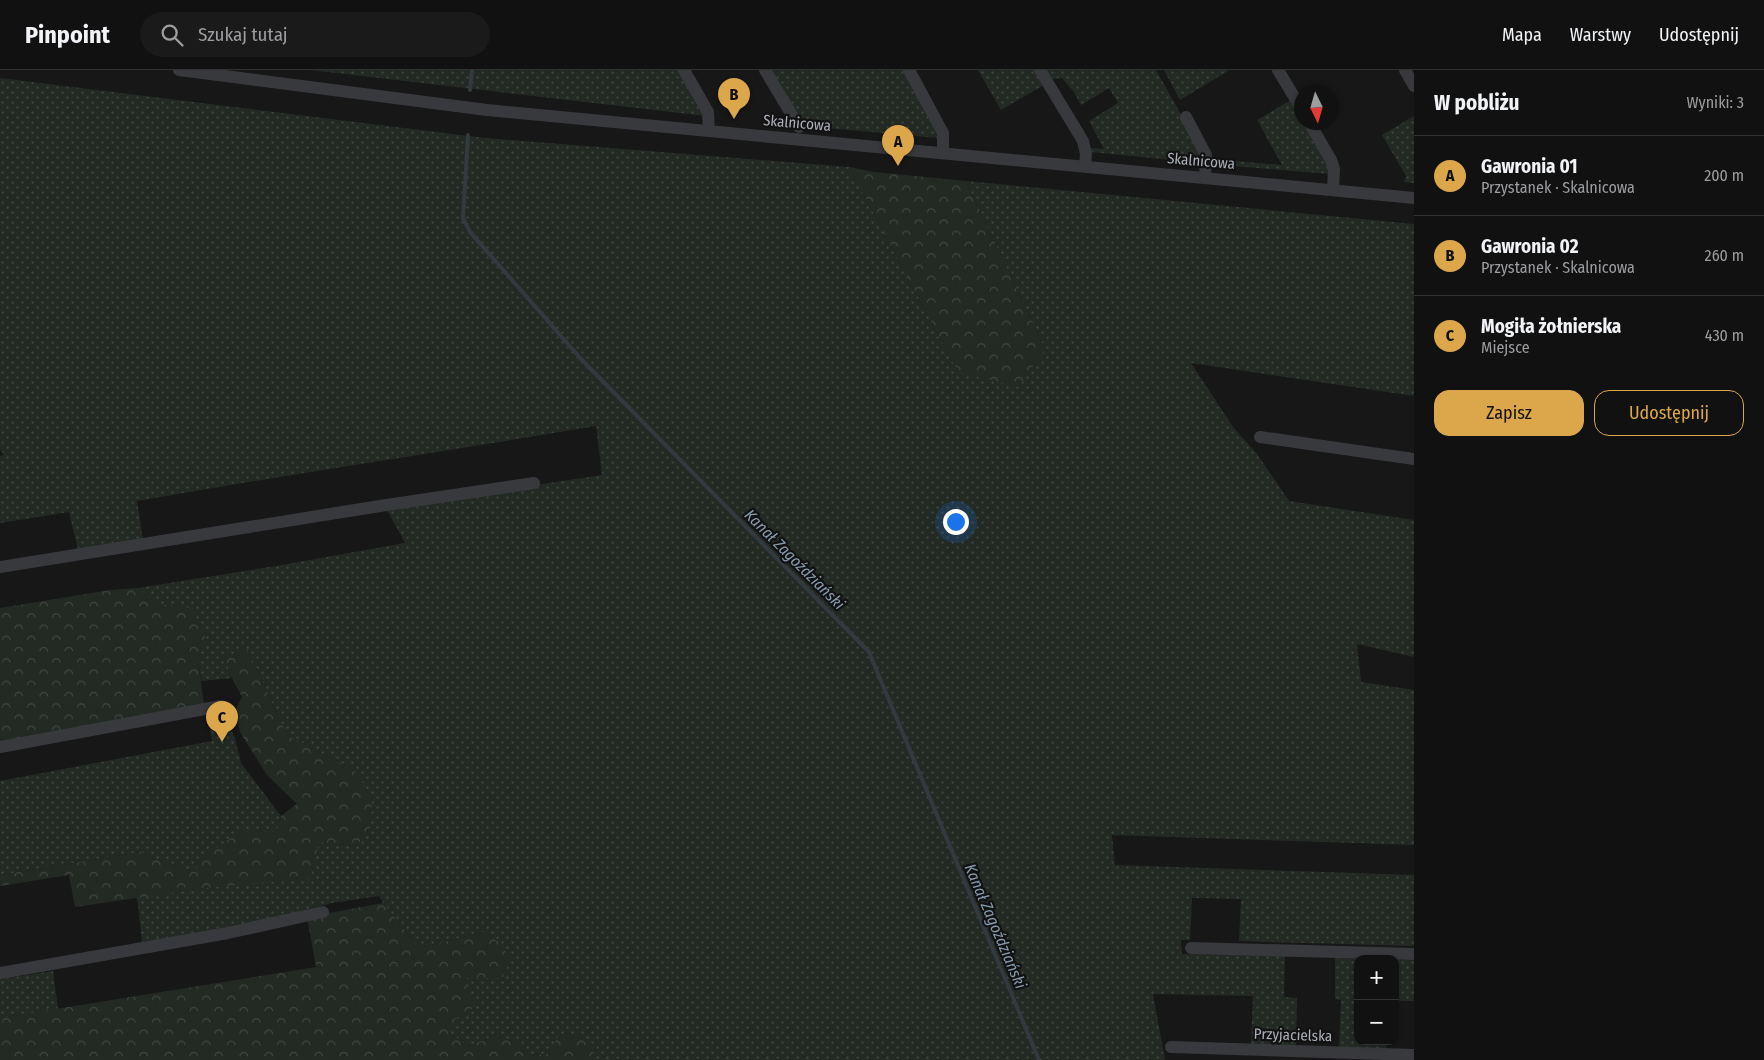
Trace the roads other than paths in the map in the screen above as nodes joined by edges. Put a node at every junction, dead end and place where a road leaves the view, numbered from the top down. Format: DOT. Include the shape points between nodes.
graph roads {
  1 [pos="179,70"];
  2 [pos="684,70"];
  3 [pos="765,70"];
  4 [pos="909,70"];
  5 [pos="1040,70"];
  6 [pos="1278,70"];
  7 [pos="1405,70"];
  8 [pos="1414,86"];
  9 [pos="1294,97"];
  10 [pos="1186,118"];
  11 [pos="799,127"];
  12 [pos="1314,130"];
  13 [pos="709,131"];
  14 [pos="943,153"];
  15 [pos="1085,166"];
  16 [pos="1205,178"];
  17 [pos="1333,190"];
  18 [pos="1414,198"];
  19 [pos="1260,437"];
  20 [pos="1414,459"];
  21 [pos="534,483"];
  22 [pos="0,567"];
  23 [pos="221,706"];
  24 [pos="0,747"];
  25 [pos="323,912"];
  26 [pos="1190,948"];
  27 [pos="1414,954"];
  28 [pos="0,973"];
  29 [pos="1171,1047"];
  30 [pos="1414,1055"];
  1 -- 13 [label="street, Skalnicowa" via="475,108"];
  2 -- 13 [label="street" via="708,112"];
  3 -- 11 [label="street"];
  4 -- 14 [label="street" via="944,133"];
  5 -- 15 [label="street" via="1083,141"];
  6 -- 9 [label="street"];
  7 -- 8 [label="street"];
  10 -- 16 [label="street" via="1206,155"];
  12 -- 17 [label="street" via="1334,169"];
  13 -- 14 [label="street, Skalnicowa"];
  14 -- 15 [label="street, Skalnicowa"];
  15 -- 16 [label="street, Skalnicowa"];
  16 -- 17 [label="street, Skalnicowa"];
  17 -- 18 [label="street, Skalnicowa"];
  19 -- 20 [label="street"];
  21 -- 22 [label="street"];
  23 -- 24 [label="street"];
  25 -- 28 [label="street" via="228,934"];
  26 -- 27 [label="street"];
  29 -- 30 [label="street, Przyjacielska"];
}
